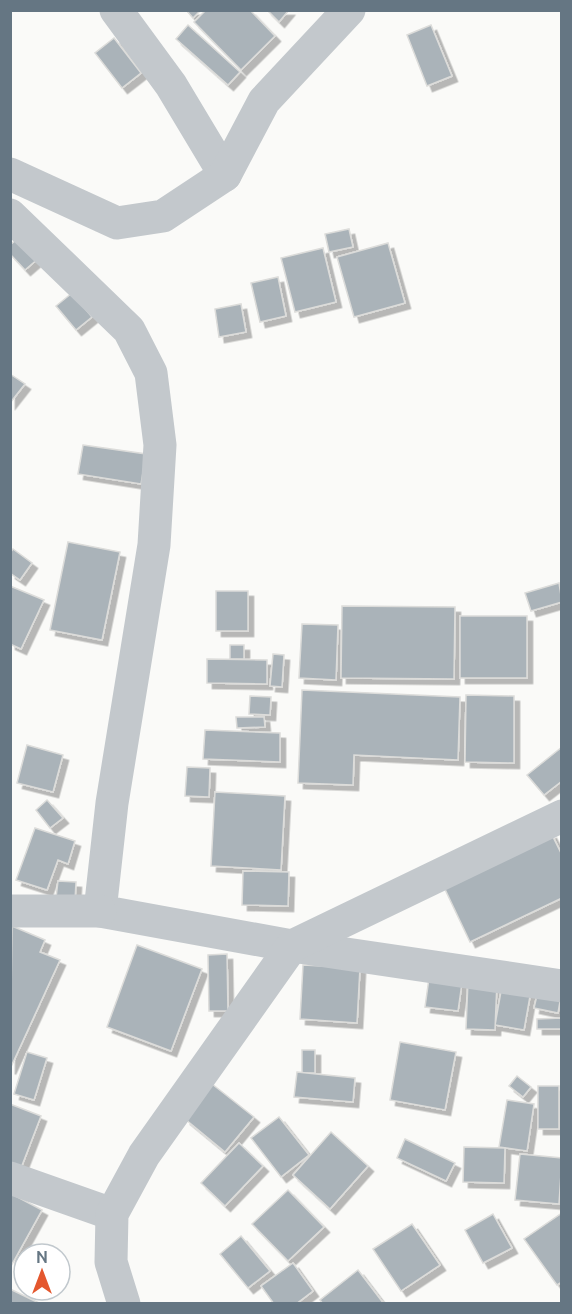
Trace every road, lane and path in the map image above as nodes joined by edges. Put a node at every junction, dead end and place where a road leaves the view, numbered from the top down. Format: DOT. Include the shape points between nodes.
graph roads {
  1 [pos="116,10"];
  2 [pos="348,10"];
  3 [pos="10,174"];
  4 [pos="225,175"];
  5 [pos="10,215"];
  6 [pos="561,816"];
  7 [pos="100,910"];
  8 [pos="10,911"];
  9 [pos="292,946"];
  10 [pos="561,986"];
  11 [pos="10,1178"];
  12 [pos="112,1214"];
  13 [pos="123,1304"];
  1 -- 4 [label="street" via="171,85"];
  2 -- 4 [label="street" via="264,101"];
  3 -- 4 [label="street" via="117,223 163,216"];
  5 -- 7 [label="street" via="129,330 151,373 160,445 154,545 112,803"];
  6 -- 9 [label="street"];
  7 -- 8 [label="street"];
  7 -- 9 [label="street"];
  9 -- 10 [label="street"];
  9 -- 12 [label="street" via="144,1155"];
  11 -- 12 [label="street"];
  12 -- 13 [label="street" via="111,1262"];
}
